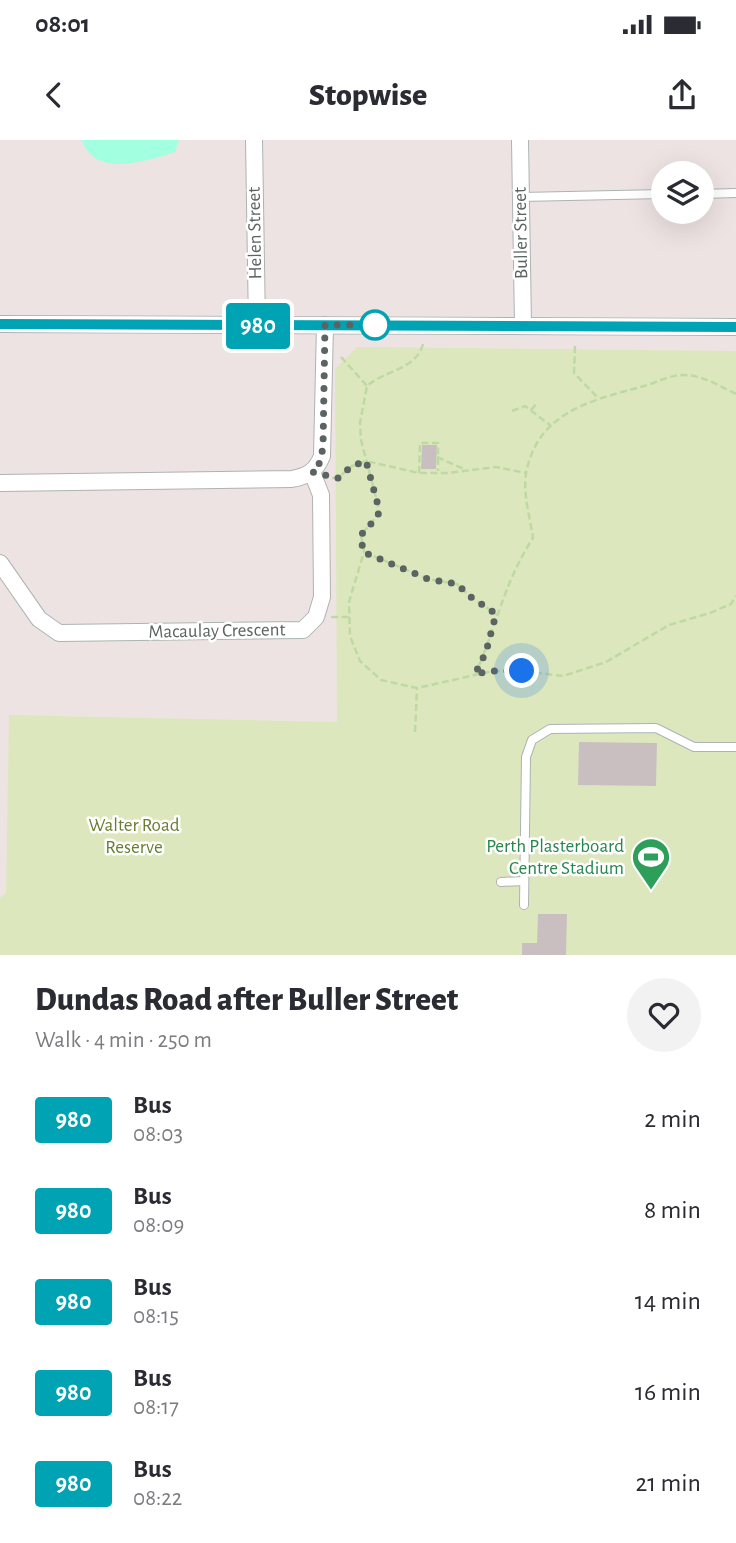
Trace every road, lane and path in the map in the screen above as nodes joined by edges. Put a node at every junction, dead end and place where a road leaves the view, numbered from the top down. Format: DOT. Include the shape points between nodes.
graph roads {
  1 [pos="254,140"];
  2 [pos="520,140"];
  3 [pos="736,193"];
  4 [pos="651,194"];
  5 [pos="714,194"];
  6 [pos="521,197"];
  7 [pos="0,324"];
  8 [pos="325,325"];
  9 [pos="257,326"];
  10 [pos="523,326"];
  11 [pos="736,327"];
  12 [pos="423,344"];
  13 [pos="575,346"];
  14 [pos="337,354"];
  15 [pos="367,386"];
  16 [pos="736,394"];
  17 [pos="598,398"];
  18 [pos="537,403"];
  19 [pos="531,410"];
  20 [pos="512,411"];
  21 [pos="551,426"];
  22 [pos="438,457"];
  23 [pos="366,461"];
  24 [pos="466,470"];
  25 [pos="312,472"];
  26 [pos="526,472"];
  27 [pos="419,473"];
  28 [pos="438,473"];
  29 [pos="0,483"];
  30 [pos="363,552"];
  31 [pos="0,563"];
  32 [pos="736,596"];
  33 [pos="496,614"];
  34 [pos="475,674"];
  35 [pos="417,688"];
  36 [pos="415,732"];
  37 [pos="736,747"];
  38 [pos="501,881"];
  39 [pos="524,881"];
  40 [pos="524,905"];
  1 -- 9 [label="street, Helen Street"];
  2 -- 6 [label="street, Buller Street"];
  3 -- 5 [label="lane"];
  4 -- 6 [label="lane"];
  6 -- 10 [label="street, Buller Street"];
  7 -- 9 [label="street"];
  8 -- 9 [label="street"];
  8 -- 10 [label="street"];
  8 -- 25 [label="street" via="323,448"];
  10 -- 11 [label="street"];
  12 -- 15 [label="path" via="412,363"];
  13 -- 17 [label="path" via="574,373"];
  14 -- 15 [label="path"];
  15 -- 23 [label="path" via="360,423"];
  16 -- 17 [label="path" via="703,378 680,375"];
  17 -- 21 [label="path" via="559,416"];
  18 -- 19 [label="path"];
  19 -- 20 [label="path" via="526,406"];
  19 -- 21 [label="path"];
  21 -- 26 [label="path" via="539,440"];
  22 -- 24 [label="path"];
  22 -- 27 [label="path" via="438,443 419,443"];
  22 -- 28 [label="path"];
  23 -- 25 [label="path" via="338,478"];
  23 -- 27 [label="path"];
  23 -- 30 [label="path" via="379,509 361,535"];
  24 -- 26 [label="path" via="496,467"];
  24 -- 28 [label="path"];
  25 -- 29 [label="street" via="292,479"];
  25 -- 31 [label="street, Macaulay Crescent" via="321,495 322,597 316,617 303,630 59,633 39,619"];
  26 -- 33 [label="path" via="533,538"];
  27 -- 28 [label="path"];
  30 -- 33 [label="path" via="428,579 457,584"];
  30 -- 35 [label="path" via="349,603 350,636 360,661 381,680"];
  32 -- 34 [label="path" via="731,604 669,625 606,662 563,676 522,671"];
  33 -- 34 [label="path"];
  34 -- 35 [label="path"];
  35 -- 36 [label="path"];
  37 -- 39 [label="lane" via="694,747 656,728 550,729 532,740 526,757"];
  38 -- 39 [label="lane"];
  39 -- 40 [label="lane"];
}
